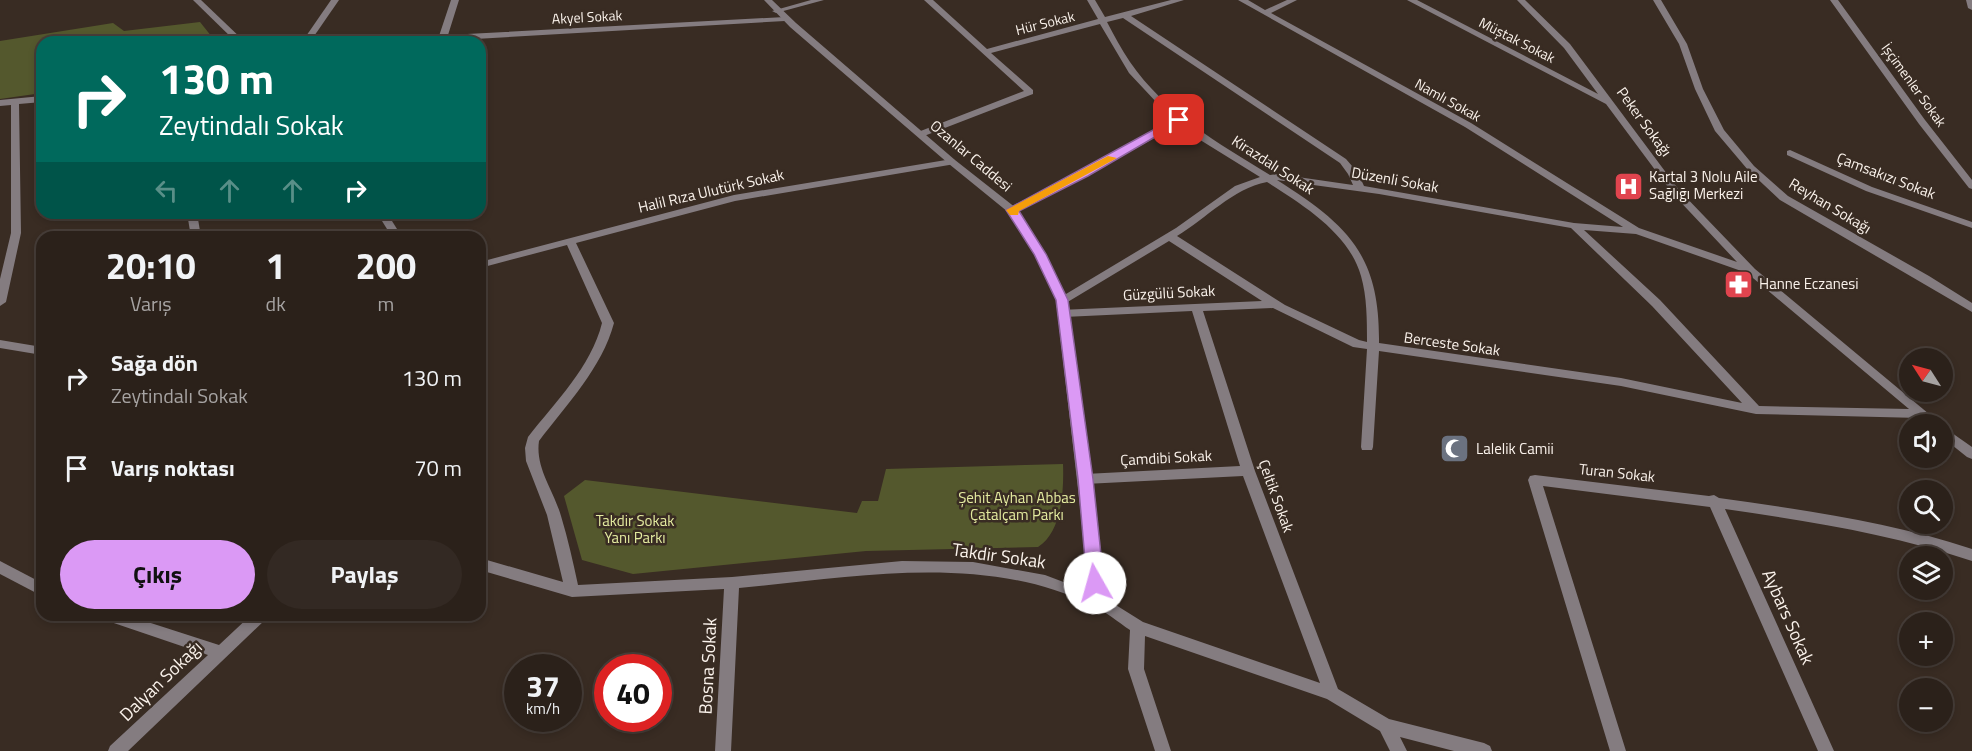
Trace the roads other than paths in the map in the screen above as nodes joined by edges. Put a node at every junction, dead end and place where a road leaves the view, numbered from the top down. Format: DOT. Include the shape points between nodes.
graph roads {
  1 [pos="196,0"];
  2 [pos="335,0"];
  3 [pos="455,0"];
  4 [pos="768,0"];
  5 [pos="820,0"];
  6 [pos="928,0"];
  7 [pos="1091,0"];
  8 [pos="1180,0"];
  9 [pos="1242,0"];
  10 [pos="1293,0"];
  11 [pos="1411,0"];
  12 [pos="1521,0"];
  13 [pos="1658,0"];
  14 [pos="1834,0"];
  15 [pos="1970,0"];
  16 [pos="1972,8"];
  17 [pos="1267,12"];
  18 [pos="781,15"];
  19 [pos="1126,16"];
  20 [pos="1105,22"];
  21 [pos="235,36"];
  22 [pos="310,36"];
  23 [pos="444,36"];
  24 [pos="472,36"];
  25 [pos="984,52"];
  26 [pos="36,100"];
  27 [pos="15,102"];
  28 [pos="0,103"];
  29 [pos="1610,104"];
  30 [pos="1179,120"];
  31 [pos="921,134"];
  32 [pos="1790,153"];
  33 [pos="952,162"];
  34 [pos="1268,178"];
  35 [pos="1972,186"];
  36 [pos="1360,189"];
  37 [pos="1012,210"];
  38 [pos="1972,225"];
  39 [pos="1574,226"];
  40 [pos="1637,231"];
  41 [pos="1169,236"];
  42 [pos="570,241"];
  43 [pos="486,263"];
  44 [pos="1751,271"];
  45 [pos="1062,300"];
  46 [pos="0,302"];
  47 [pos="1274,304"];
  48 [pos="1196,307"];
  49 [pos="1972,308"];
  50 [pos="1064,313"];
  51 [pos="0,344"];
  52 [pos="1371,347"];
  53 [pos="36,350"];
  54 [pos="1756,410"];
  55 [pos="1921,414"];
  56 [pos="1953,439"];
  57 [pos="1366,447"];
  58 [pos="1972,454"];
  59 [pos="1248,471"];
  60 [pos="1085,479"];
  61 [pos="1714,500"];
  62 [pos="1972,555"];
  63 [pos="486,566"];
  64 [pos="0,567"];
  65 [pos="732,583"];
  66 [pos="36,588"];
  67 [pos="572,591"];
  68 [pos="1098,601"];
  69 [pos="125,621"];
  70 [pos="254,621"];
  71 [pos="1138,627"];
  72 [pos="220,652"];
  73 [pos="1332,694"];
  74 [pos="1386,726"];
  75 [pos="116,751"];
  76 [pos="723,751"];
  77 [pos="1163,751"];
  78 [pos="1399,751"];
  79 [pos="1484,751"];
  80 [pos="1618,751"];
  81 [pos="1826,751"];
  1 -- 21 [label="street"];
  2 -- 22 [label="street"];
  3 -- 23 [label="street"];
  4 -- 18 [label="street, Ozanlar Caddesi"];
  5 -- 18 [label="street, Akyel Sokak"];
  6 -- 25 [label="street"];
  7 -- 20 [label="street, Kirazdalı Sokak"];
  8 -- 19 [label="street, Hür Sokak"];
  9 -- 17 [label="street, Namlı Sokak"];
  10 -- 17 [label="street"];
  11 -- 29 [label="street, Müştak Sokak"];
  12 -- 29 [label="street, Peker Sokağı" via="1567,46"];
  13 -- 49 [label="street, Reyhan Sokağı" via="1683,44 1720,131 1751,168 1784,198"];
  14 -- 35 [label="street, İşçimenler Sokak"];
  15 -- 16 [label="street"];
  17 -- 40 [label="street, Namlı Sokak" via="1468,125"];
  18 -- 24 [label="street, Akyel Sokak"];
  18 -- 31 [label="street, Ozanlar Caddesi"];
  19 -- 20 [label="street, Hür Sokak"];
  19 -- 36 [label="street" via="1343,161"];
  20 -- 25 [label="street, Hür Sokak"];
  20 -- 30 [label="street, Kirazdalı Sokak" via="1127,64"];
  25 -- 31 [label="street" via="1030,92"];
  26 -- 27 [label="street"];
  27 -- 28 [label="street"];
  27 -- 46 [label="street" via="16,233"];
  29 -- 44 [label="street, Peker Sokağı" via="1676,192"];
  30 -- 34 [label="street, Kirazdalı Sokak"];
  30 -- 37 [label="street"];
  31 -- 33 [label="street, Ozanlar Caddesi"];
  32 -- 38 [label="street, Çamsakızı Sokak" via="1869,189"];
  33 -- 37 [label="street, Ozanlar Caddesi"];
  33 -- 42 [label="street, Halil Rıza Ulutürk Sokak" via="734,198"];
  34 -- 36 [label="street, Düzenli Sokak"];
  34 -- 41 [label="street, Düzenli Sokak" via="1238,188"];
  34 -- 52 [label="street, Kirazdalı Sokak" via="1322,216 1357,252 1366,274 1374,324"];
  36 -- 39 [label="street, Düzenli Sokak"];
  37 -- 45 [label="street, Ozanlar Caddesi" via="1040,254"];
  39 -- 40 [label="street, Düzenli Sokak"];
  39 -- 54 [label="street" via="1656,303"];
  40 -- 44 [label="street, Düzenli Sokak"];
  41 -- 45 [label="street, Düzenli Sokak"];
  41 -- 47 [label="street, Berceste Sokak"];
  42 -- 43 [label="street, Halil Rıza Ulutürk Sokak"];
  42 -- 67 [label="street" via="608,323 596,354 533,440 530,451 546,491"];
  44 -- 55 [label="street, Peker Sokağı"];
  45 -- 50 [label="street, Ozanlar Caddesi"];
  47 -- 48 [label="street, Güzgülü Sokak"];
  47 -- 52 [label="street, Berceste Sokak" via="1331,334"];
  48 -- 50 [label="street, Güzgülü Sokak"];
  48 -- 59 [label="street, Çeltik Sokak"];
  50 -- 60 [label="street, Ozanlar Caddesi"];
  51 -- 53 [label="street"];
  52 -- 54 [label="street, Berceste Sokak" via="1621,382"];
  52 -- 57 [label="street, Kirazdalı Sokak"];
  54 -- 55 [label="street, Berceste Sokak"];
  56 -- 58 [label="street"];
  59 -- 60 [label="street, Çamdibi Sokak"];
  59 -- 73 [label="street, Çeltik Sokak"];
  60 -- 68 [label="street, Ozanlar Caddesi"];
  61 -- 62 [label="street, Turan Sokak" via="1894,532"];
  61 -- 80 [label="street, Turan Sokak" via="1535,480"];
  61 -- 81 [label="street, Aybars Sokak"];
  63 -- 67 [label="street, Takdir Sokak"];
  64 -- 66 [label="street"];
  65 -- 67 [label="street, Takdir Sokak"];
  65 -- 68 [label="street, Takdir Sokak" via="902,567 973,568 1040,579"];
  65 -- 76 [label="street, Bosna Sokak"];
  68 -- 71 [label="street, Takdir Sokak"];
  69 -- 72 [label="street"];
  70 -- 72 [label="street, Dalyan Sokağı"];
  71 -- 73 [label="street, Takdir Sokak"];
  71 -- 77 [label="street" via="1136,669"];
  72 -- 75 [label="street, Dalyan Sokağı"];
  73 -- 74 [label="street, Takdir Sokak"];
  74 -- 78 [label="street"];
  74 -- 79 [label="street, Takdir Sokak"];
}
